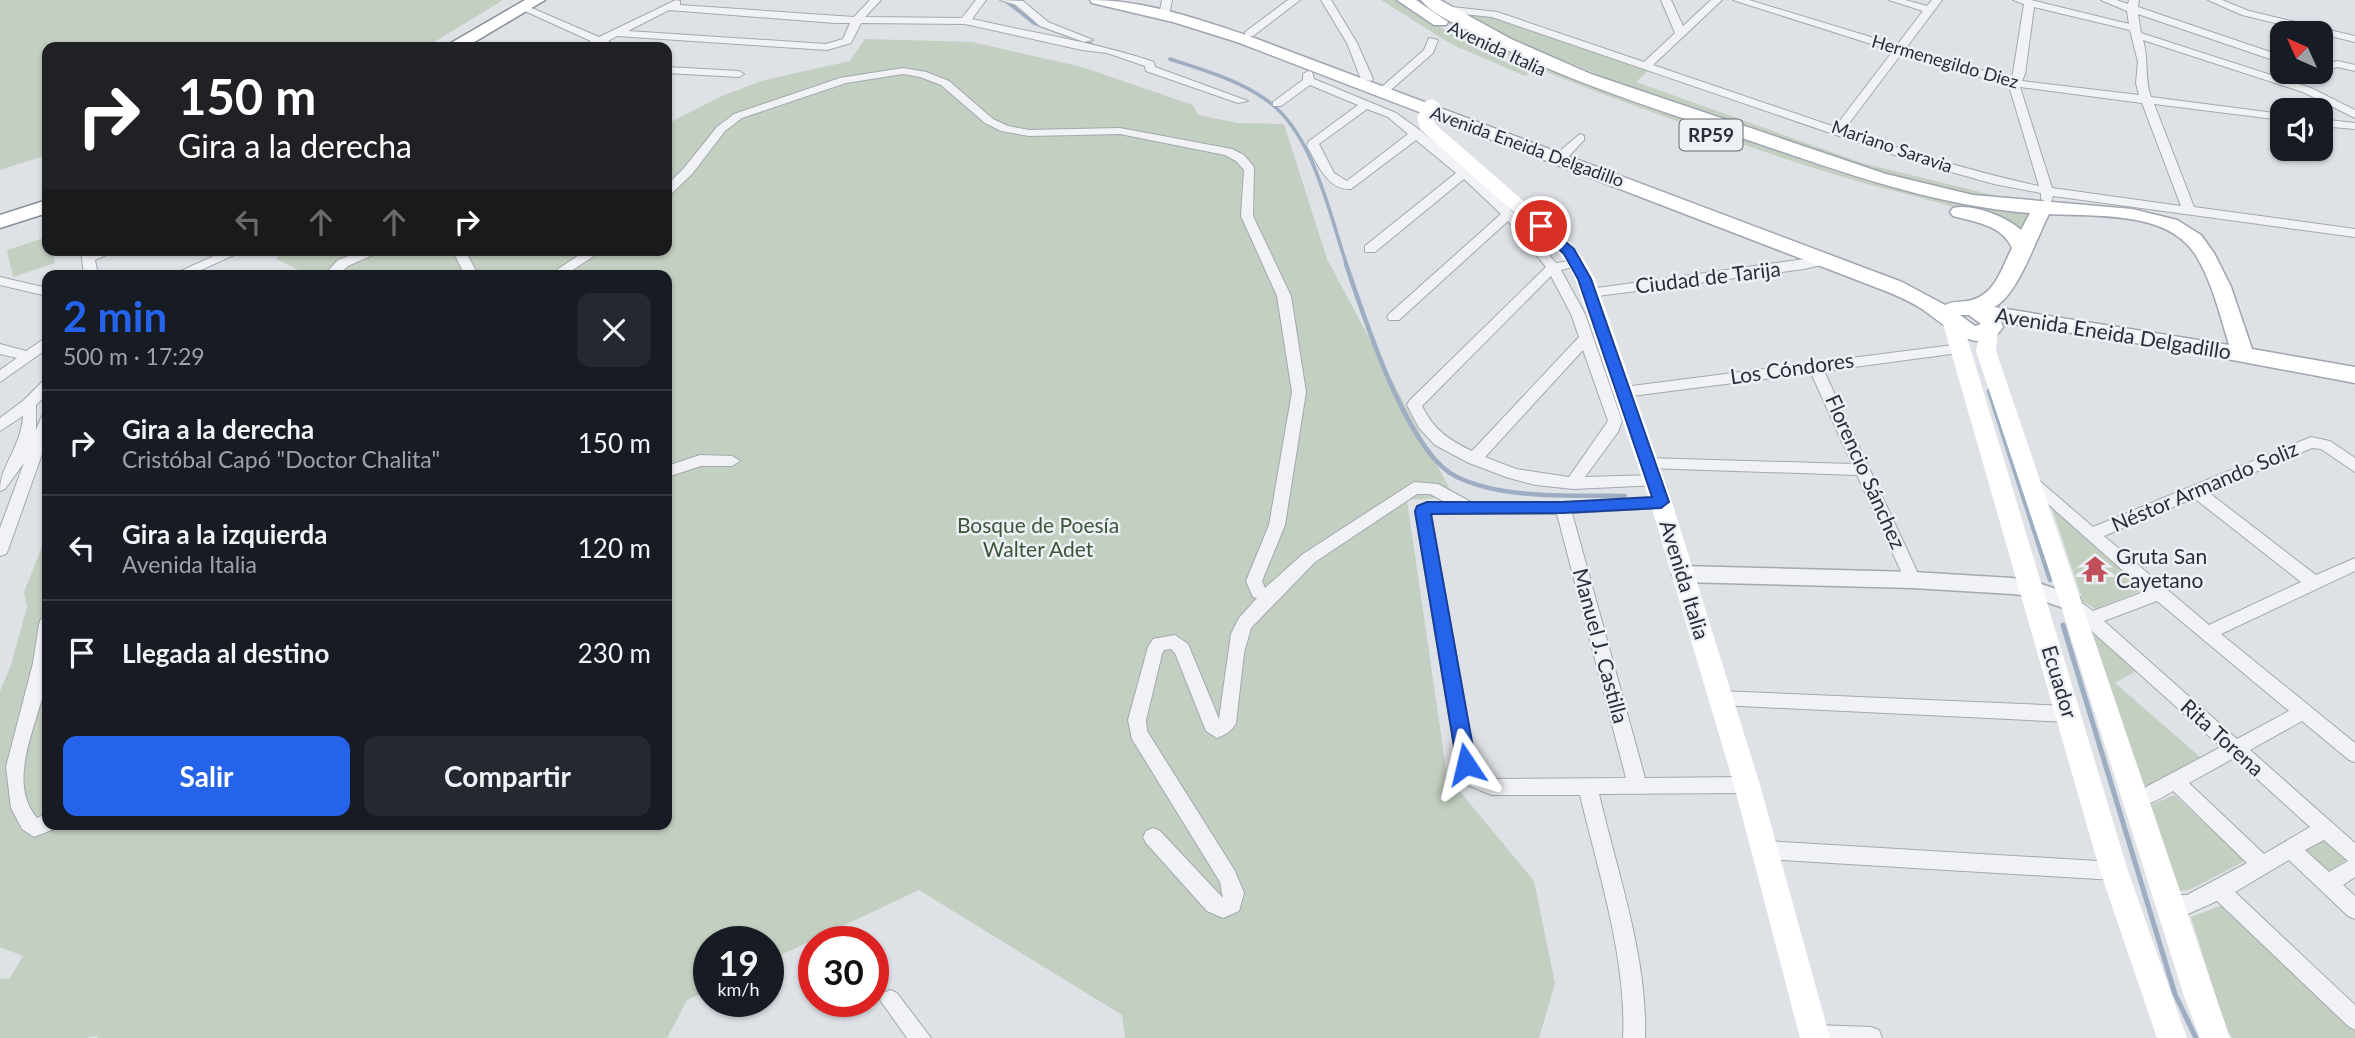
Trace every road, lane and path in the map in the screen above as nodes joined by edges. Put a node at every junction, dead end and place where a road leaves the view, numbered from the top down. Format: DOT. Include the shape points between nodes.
graph roads {
  1 [pos="682,0"];
  2 [pos="876,0"];
  3 [pos="981,0"];
  4 [pos="1005,0"];
  5 [pos="1098,0"];
  6 [pos="1120,0"];
  7 [pos="1295,0"];
  8 [pos="1326,0"];
  9 [pos="1405,0"];
  10 [pos="1489,0"];
  11 [pos="1666,0"];
  12 [pos="1717,0"];
  13 [pos="1738,0"];
  14 [pos="1894,0"];
  15 [pos="1937,0"];
  16 [pos="2106,0"];
  17 [pos="2213,0"];
  18 [pos="2024,1"];
  19 [pos="527,3"];
  20 [pos="1436,4"];
  21 [pos="2134,5"];
  22 [pos="666,7"];
  23 [pos="1166,8"];
  24 [pos="1929,10"];
  25 [pos="1486,13"];
  26 [pos="857,20"];
  27 [pos="965,21"];
  28 [pos="2136,32"];
  29 [pos="612,33"];
  30 [pos="1249,34"];
  31 [pos="1681,34"];
  32 [pos="2355,39"];
  33 [pos="1433,40"];
  34 [pos="599,41"];
  35 [pos="452,42"];
  36 [pos="461,42"];
  37 [pos="1899,49"];
  38 [pos="1109,50"];
  39 [pos="2270,56"];
  40 [pos="2333,65"];
  41 [pos="1646,66"];
  42 [pos="2355,68"];
  43 [pos="672,71"];
  44 [pos="680,72"];
  45 [pos="739,74"];
  46 [pos="1311,74"];
  47 [pos="672,78"];
  48 [pos="1367,79"];
  49 [pos="2016,83"];
  50 [pos="2310,84"];
  51 [pos="2307,90"];
  52 [pos="1382,95"];
  53 [pos="1242,101"];
  54 [pos="2146,101"];
  55 [pos="1277,104"];
  56 [pos="1429,115"];
  57 [pos="2355,115"];
  58 [pos="2270,116"];
  59 [pos="2333,123"];
  60 [pos="1467,124"];
  61 [pos="2355,126"];
  62 [pos="1839,129"];
  63 [pos="1442,136"];
  64 [pos="1580,138"];
  65 [pos="1565,153"];
  66 [pos="1465,172"];
  67 [pos="672,186"];
  68 [pos="2045,199"];
  69 [pos="42,201"];
  70 [pos="42,208"];
  71 [pos="2189,210"];
  72 [pos="0,214"];
  73 [pos="1508,214"];
  74 [pos="0,222"];
  75 [pos="2355,233"];
  76 [pos="2022,247"];
  77 [pos="1370,249"];
  78 [pos="224,256"];
  79 [pos="361,256"];
  80 [pos="587,256"];
  81 [pos="1826,260"];
  82 [pos="1576,262"];
  83 [pos="1553,268"];
  84 [pos="190,270"];
  85 [pos="335,270"];
  86 [pos="563,270"];
  87 [pos="0,281"];
  88 [pos="42,291"];
  89 [pos="1590,293"];
  90 [pos="1394,317"];
  91 [pos="1971,318"];
  92 [pos="1587,337"];
  93 [pos="42,346"];
  94 [pos="0,349"];
  95 [pos="1961,349"];
  96 [pos="29,356"];
  97 [pos="2244,356"];
  98 [pos="1815,366"];
  99 [pos="2355,375"];
  100 [pos="0,377"];
  101 [pos="42,391"];
  102 [pos="1624,392"];
  103 [pos="29,404"];
  104 [pos="0,426"];
  105 [pos="42,434"];
  106 [pos="1474,459"];
  107 [pos="732,461"];
  108 [pos="2355,466"];
  109 [pos="672,470"];
  110 [pos="1863,470"];
  111 [pos="2030,481"];
  112 [pos="1654,482"];
  113 [pos="1573,483"];
  114 [pos="0,485"];
  115 [pos="2196,491"];
  116 [pos="1468,508"];
  117 [pos="1563,508"];
  118 [pos="2092,534"];
  119 [pos="0,550"];
  120 [pos="2355,564"];
  121 [pos="1682,574"];
  122 [pos="1913,580"];
  123 [pos="2314,583"];
  124 [pos="2030,588"];
  125 [pos="2159,593"];
  126 [pos="1269,596"];
  127 [pos="2080,611"];
  128 [pos="2208,633"];
  129 [pos="42,663"];
  130 [pos="1720,698"];
  131 [pos="2303,712"];
  132 [pos="2068,714"];
  133 [pos="2234,749"];
  134 [pos="2355,754"];
  135 [pos="2175,781"];
  136 [pos="1637,784"];
  137 [pos="1587,785"];
  138 [pos="1747,785"];
  139 [pos="2134,799"];
  140 [pos="42,824"];
  141 [pos="2325,829"];
  142 [pos="1153,837"];
  143 [pos="2290,849"];
  144 [pos="1766,850"];
  145 [pos="2355,855"];
  146 [pos="2262,865"];
  147 [pos="2355,867"];
  148 [pos="2114,871"];
  149 [pos="2327,883"];
  150 [pos="2219,890"];
  151 [pos="2171,905"];
  152 [pos="2355,909"];
  153 [pos="890,1000"];
  154 [pos="2355,1019"];
  155 [pos="1815,1037"];
  156 [pos="920,1038"];
  157 [pos="1634,1038"];
  158 [pos="1871,1038"];
  159 [pos="2172,1038"];
  160 [pos="2215,1038"];
  1 -- 22 [label="street"];
  2 -- 26 [label="street"];
  3 -- 27 [label="street"];
  4 -- 38 [label="street" via="1019,3 1044,24"];
  5 -- 23 [label="main road"];
  6 -- 23 [label="main road"];
  7 -- 30 [label="street"];
  8 -- 48 [label="street"];
  9 -- 76 [label="main road, Avenida Italia / RP59" via="1483,45 1565,81 1819,172 1997,223 2018,235"];
  10 -- 25 [label="street"];
  11 -- 31 [label="street"];
  12 -- 31 [label="street"];
  13 -- 37 [label="street, Hermenegildo Diez"];
  14 -- 24 [label="street"];
  15 -- 24 [label="street"];
  16 -- 21 [label="street"];
  17 -- 32 [label="street" via="2246,13"];
  18 -- 28 [label="street"];
  18 -- 49 [label="street"];
  19 -- 34 [label="street"];
  19 -- 35 [label="highway"];
  19 -- 36 [label="highway"];
  20 -- 25 [label="street, Mariano Saravia"];
  20 -- 68 [label="main road, Avenida Italia / RP59" via="1488,34 1585,76 1809,155 1948,196"];
  21 -- 28 [label="street"];
  21 -- 39 [label="street"];
  22 -- 26 [label="street"];
  22 -- 29 [label="street"];
  23 -- 30 [label="main road"];
  23 -- 46 [label="main road"];
  24 -- 37 [label="street"];
  25 -- 41 [label="street, Mariano Saravia"];
  26 -- 27 [label="street"];
  26 -- 29 [label="street" via="847,41 822,47"];
  27 -- 38 [label="street"];
  28 -- 51 [label="street"];
  28 -- 54 [label="street"];
  29 -- 34 [label="street"];
  30 -- 48 [label="main road"];
  31 -- 41 [label="street"];
  33 -- 52 [label="street" via="1429,51"];
  37 -- 49 [label="street, Hermenegildo Diez"];
  37 -- 62 [label="street"];
  38 -- 53 [label="street"];
  40 -- 42 [label="street"];
  41 -- 62 [label="street, Mariano Saravia"];
  43 -- 44 [label="street"];
  44 -- 45 [label="street"];
  44 -- 47 [label="street"];
  46 -- 52 [label="main road"];
  46 -- 55 [label="street"];
  48 -- 52 [label="main road"];
  49 -- 54 [label="street, Hermenegildo Diez"];
  49 -- 68 [label="street"];
  50 -- 51 [label="street"];
  51 -- 57 [label="street"];
  52 -- 56 [label="main road"];
  52 -- 56 [label="street" via="1392,115"];
  52 -- 56 [label="street" via="1314,142 1329,175 1347,186"];
  54 -- 58 [label="street, Hermenegildo Diez"];
  54 -- 71 [label="street"];
  56 -- 60 [label="main road, Avenida Eneida Delgadillo"];
  56 -- 63 [label="main road, Avenida Italia"];
  56 -- 65 [label="main road, Avenida Eneida Delgadillo"];
  56 -- 66 [label="street"];
  59 -- 61 [label="street"];
  60 -- 63 [label="main road" via="1454,125"];
  60 -- 81 [label="main road, Avenida Eneida Delgadillo"];
  62 -- 68 [label="street, Mariano Saravia"];
  63 -- 82 [label="main road, Avenida Italia"];
  64 -- 65 [label="street"];
  65 -- 91 [label="main road, Avenida Eneida Delgadillo" via="1903,279"];
  66 -- 73 [label="street"];
  66 -- 77 [label="street"];
  67 -- 126 [label="street" via="721,128 738,116 844,80 903,71 945,83 1005,129 1029,133 1120,131 1241,158 1250,170 1250,224 1284,296 1299,392 1278,525 1254,581 1259,592"];
  68 -- 71 [label="street, Mariano Saravia"];
  68 -- 76 [label="main road"];
  68 -- 97 [label="main road, RP59" via="2142,217 2183,230 2203,249"];
  69 -- 72 [label="highway"];
  70 -- 74 [label="highway"];
  71 -- 75 [label="street, Mariano Saravia"];
  73 -- 83 [label="street"];
  73 -- 90 [label="street"];
  76 -- 91 [label="main road" via="2001,291"];
  78 -- 84 [label="street"];
  79 -- 85 [label="street"];
  80 -- 86 [label="street"];
  81 -- 89 [label="street, Ciudad de Tarija"];
  81 -- 91 [label="main road, Avenida Eneida Delgadillo"];
  82 -- 83 [label="street"];
  82 -- 89 [label="main road, Avenida Italia"];
  83 -- 92 [label="street"];
  83 -- 106 [label="street" via="1415,405 1430,435"];
  87 -- 88 [label="street"];
  89 -- 102 [label="main road, Avenida Italia"];
  91 -- 95 [label="main road, Ecuador"];
  91 -- 97 [label="main road, Avenida Eneida Delgadillo" via="2193,356"];
  91 -- 111 [label="main road, Ecuador"];
  92 -- 106 [label="street"];
  92 -- 113 [label="street" via="1615,421"];
  93 -- 96 [label="street"];
  94 -- 96 [label="street"];
  95 -- 98 [label="street, Los Cóndores"];
  95 -- 124 [label="main road, Ecuador"];
  96 -- 100 [label="street"];
  97 -- 99 [label="main road, Avenida Eneida Delgadillo"];
  98 -- 102 [label="street, Los Cóndores"];
  98 -- 110 [label="street, Florencio Sánchez"];
  101 -- 103 [label="street"];
  102 -- 112 [label="main road, Avenida Italia"];
  103 -- 104 [label="street"];
  103 -- 114 [label="street" via="31,428 13,471"];
  105 -- 119 [label="street"];
  106 -- 113 [label="street" via="1525,479"];
  107 -- 109 [label="street" via="699,460"];
  108 -- 115 [label="street, Néstor Armando Soliz" via="2311,442"];
  110 -- 112 [label="street"];
  110 -- 122 [label="street, Florencio Sánchez"];
  111 -- 118 [label="street"];
  111 -- 127 [label="main road, Ecuador"];
  112 -- 113 [label="street"];
  112 -- 117 [label="street"];
  112 -- 121 [label="main road, Avenida Italia"];
  115 -- 118 [label="street, Néstor Armando Soliz"];
  115 -- 123 [label="street"];
  116 -- 117 [label="street"];
  116 -- 126 [label="street" via="1433,488 1414,488 1321,549"];
  116 -- 137 [label="street" via="1423,511 1466,764 1474,779 1492,787"];
  117 -- 136 [label="street, Manuel J. Castilla"];
  118 -- 125 [label="street"];
  120 -- 123 [label="street"];
  121 -- 122 [label="street"];
  121 -- 130 [label="main road, Avenida Italia"];
  122 -- 124 [label="street"];
  123 -- 128 [label="street"];
  124 -- 127 [label="street"];
  124 -- 132 [label="main road, Ecuador"];
  125 -- 127 [label="street"];
  125 -- 128 [label="street"];
  126 -- 142 [label="street" via="1239,634 1224,727 1217,730 1212,726 1182,649 1175,642 1159,644 1154,652 1138,720 1141,742 1232,886 1232,904 1223,908 1214,904"];
  127 -- 133 [label="street, Rita Torena"];
  127 -- 139 [label="main road, Ecuador"];
  128 -- 131 [label="street"];
  129 -- 140 [label="street" via="15,767 23,816 34,828"];
  130 -- 132 [label="street"];
  130 -- 138 [label="main road, Avenida Italia"];
  131 -- 133 [label="street"];
  131 -- 134 [label="street"];
  132 -- 148 [label="main road, Ecuador"];
  133 -- 135 [label="street"];
  133 -- 141 [label="street, Rita Torena"];
  135 -- 139 [label="street"];
  135 -- 146 [label="street"];
  136 -- 137 [label="street"];
  136 -- 138 [label="street"];
  137 -- 157 [label="street" via="1631,971"];
  138 -- 144 [label="main road, Avenida Italia"];
  139 -- 151 [label="main road, Ecuador"];
  141 -- 143 [label="street"];
  141 -- 145 [label="street, Rita Torena"];
  143 -- 146 [label="street"];
  143 -- 149 [label="street"];
  144 -- 148 [label="street"];
  144 -- 155 [label="main road, Avenida Italia"];
  146 -- 150 [label="street"];
  147 -- 149 [label="street"];
  148 -- 159 [label="main road, Ecuador"];
  149 -- 152 [label="street"];
  150 -- 151 [label="street" via="2188,905"];
  150 -- 154 [label="street"];
  151 -- 160 [label="main road, Ecuador"];
  153 -- 156 [label="street"];
  155 -- 158 [label="street"];
}
